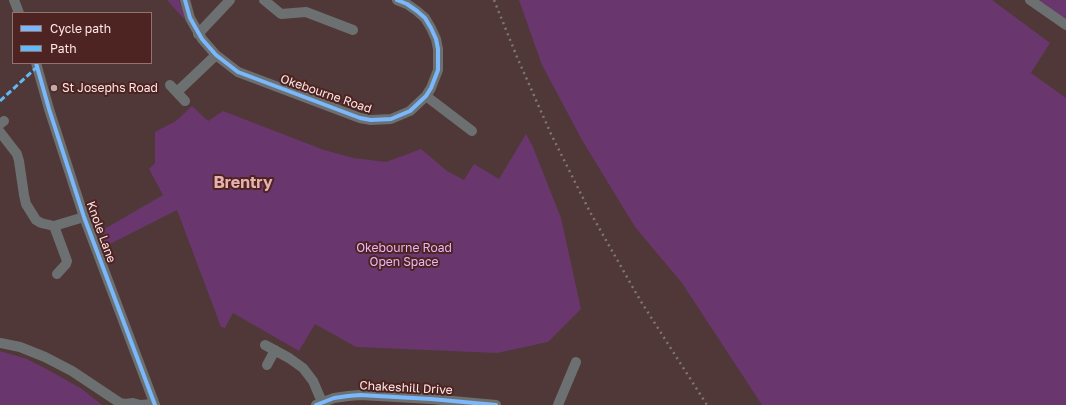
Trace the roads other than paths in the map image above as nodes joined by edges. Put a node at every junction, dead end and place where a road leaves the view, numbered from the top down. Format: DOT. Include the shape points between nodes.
graph roads {
  1 [pos="14,0"];
  2 [pos="185,0"];
  3 [pos="230,0"];
  4 [pos="264,0"];
  5 [pos="397,0"];
  6 [pos="1030,0"];
  7 [pos="19,12"];
  8 [pos="1066,25"];
  9 [pos="353,30"];
  10 [pos="198,34"];
  11 [pos="216,55"];
  12 [pos="39,64"];
  13 [pos="426,96"];
  14 [pos="185,100"];
  15 [pos="472,131"];
  16 [pos="0,132"];
  17 [pos="84,216"];
  18 [pos="54,226"];
  19 [pos="57,274"];
  20 [pos="0,343"];
  21 [pos="265,345"];
  22 [pos="275,350"];
  23 [pos="576,362"];
  24 [pos="267,365"];
  25 [pos="149,391"];
  26 [pos="136,402"];
  27 [pos="431,402"];
  28 [pos="154,404"];
  29 [pos="319,404"];
  30 [pos="496,405"];
  31 [pos="558,405"];
  1 -- 7 [label="street"];
  2 -- 10 [label="street, Okebourne Road"];
  3 -- 10 [label="street"];
  4 -- 9 [label="street" via="281,14 306,12"];
  5 -- 13 [label="street, Okebourne Road" via="407,4 425,18 436,39 438,70"];
  6 -- 8 [label="street"];
  10 -- 11 [label="street, Okebourne Road"];
  11 -- 13 [label="street, Okebourne Road" via="248,77 360,118 391,119 410,111"];
  11 -- 14 [label="street" via="174,89"];
  12 -- 17 [label="street, Knole Lane" via="49,109"];
  13 -- 15 [label="street"];
  16 -- 18 [label="street" via="17,154 26,204 31,213 41,223"];
  17 -- 18 [label="street"];
  17 -- 25 [label="street, Knole Lane"];
  18 -- 19 [label="street" via="67,261"];
  20 -- 26 [label="street" via="45,356 120,403"];
  21 -- 22 [label="street"];
  22 -- 24 [label="street"];
  22 -- 29 [label="street" via="303,368 313,382"];
  23 -- 31 [label="street"];
  25 -- 26 [label="street" via="137,398"];
  25 -- 28 [label="street, Knole Lane"];
  26 -- 28 [label="street" via="140,405"];
  27 -- 29 [label="street, Chakeshill Drive" via="360,395"];
  27 -- 30 [label="street, Chakeshill Drive"];
}
